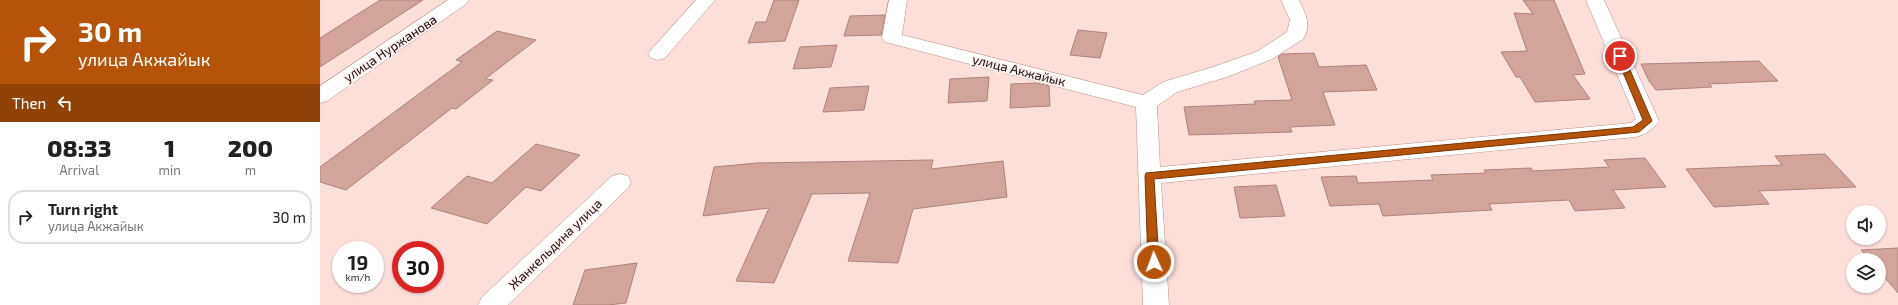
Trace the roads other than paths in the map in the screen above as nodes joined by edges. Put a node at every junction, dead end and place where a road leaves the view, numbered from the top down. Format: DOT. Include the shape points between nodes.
graph roads {
  1 [pos="460,0"];
  2 [pos="706,0"];
  3 [pos="898,0"];
  4 [pos="1290,0"];
  5 [pos="1595,0"];
  6 [pos="658,54"];
  7 [pos="320,96"];
  8 [pos="1146,103"];
  9 [pos="1150,176"];
  10 [pos="620,182"];
  11 [pos="491,305"];
  12 [pos="1156,305"];
  1 -- 7 [label="street, улица Нуржанова"];
  2 -- 6 [label="street"];
  3 -- 8 [label="street, улица Акжайык" via="892,38"];
  4 -- 8 [label="street" via="1299,20 1296,35 1265,54 1220,72 1170,87"];
  5 -- 9 [label="street" via="1648,121 1636,130"];
  8 -- 9 [label="street"];
  9 -- 12 [label="street"];
  10 -- 11 [label="street, Жанкельдина улица"];
}
